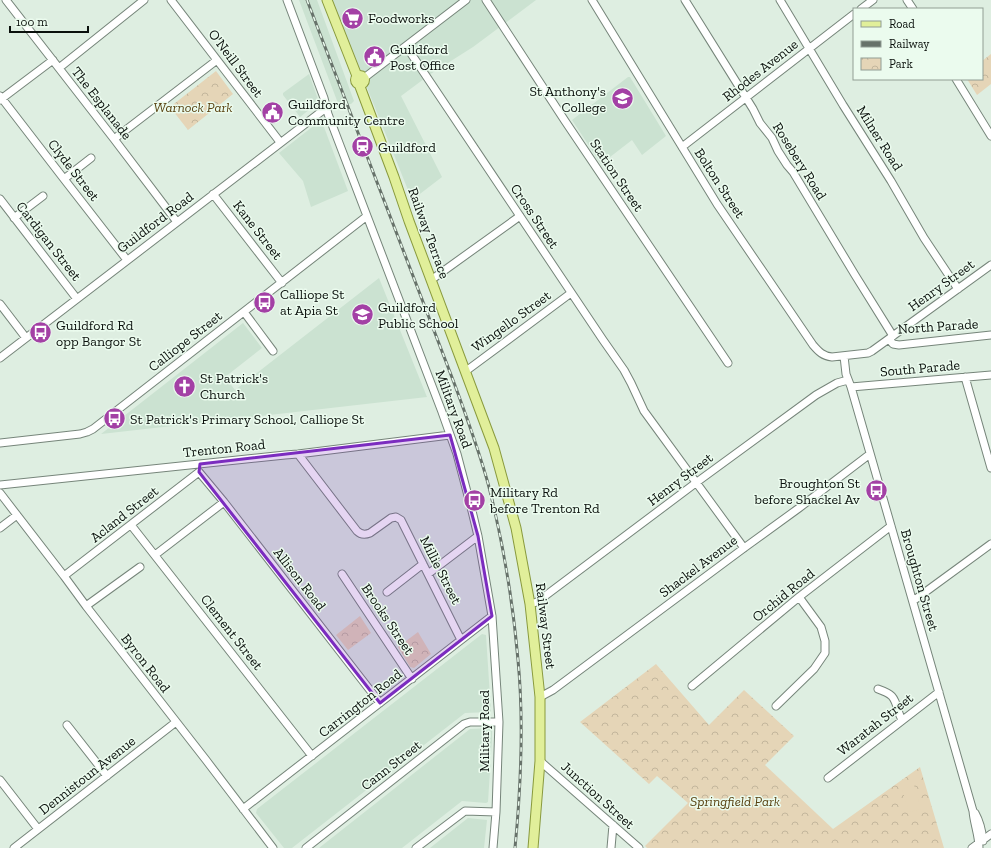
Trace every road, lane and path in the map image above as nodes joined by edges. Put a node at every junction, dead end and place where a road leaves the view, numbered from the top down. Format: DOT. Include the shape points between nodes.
graph roads {
  1 [pos="6,0"];
  2 [pos="144,0"];
  3 [pos="171,0"];
  4 [pos="288,0"];
  5 [pos="327,0"];
  6 [pos="466,0"];
  7 [pos="486,0"];
  8 [pos="592,0"];
  9 [pos="685,0"];
  10 [pos="780,0"];
  11 [pos="873,0"];
  12 [pos="862,8"];
  13 [pos="853,15"];
  14 [pos="406,46"];
  15 [pos="809,49"];
  16 [pos="53,60"];
  17 [pos="217,60"];
  18 [pos="59,68"];
  19 [pos="360,79"];
  20 [pos="957,80"];
  21 [pos="1,98"];
  22 [pos="746,98"];
  23 [pos="326,108"];
  24 [pos="991,136"];
  25 [pos="114,139"];
  26 [pos="280,142"];
  27 [pos="682,147"];
  28 [pos="91,158"];
  29 [pos="64,179"];
  30 [pos="213,194"];
  31 [pos="43,196"];
  32 [pos="0,199"];
  33 [pos="367,216"];
  34 [pos="520,216"];
  35 [pos="14,218"];
  36 [pos="177,222"];
  37 [pos="127,260"];
  38 [pos="991,265"];
  39 [pos="431,280"];
  40 [pos="282,283"];
  41 [pos="958,289"];
  42 [pos="572,293"];
  43 [pos="77,299"];
  44 [pos="0,304"];
  45 [pos="244,312"];
  46 [pos="991,335"];
  47 [pos="26,338"];
  48 [pos="891,338"];
  49 [pos="273,351"];
  50 [pos="844,356"];
  51 [pos="0,358"];
  52 [pos="728,363"];
  53 [pos="466,371"];
  54 [pos="991,375"];
  55 [pos="848,377"];
  56 [pos="965,377"];
  57 [pos="482,414"];
  58 [pos="450,435"];
  59 [pos="0,443"];
  60 [pos="298,454"];
  61 [pos="870,454"];
  62 [pos="200,464"];
  63 [pos="991,468"];
  64 [pos="199,472"];
  65 [pos="697,482"];
  66 [pos="0,485"];
  67 [pos="0,493"];
  68 [pos="224,502"];
  69 [pos="17,515"];
  70 [pos="131,525"];
  71 [pos="891,526"];
  72 [pos="0,528"];
  73 [pos="478,536"];
  74 [pos="991,544"];
  75 [pos="744,548"];
  76 [pos="155,555"];
  77 [pos="423,564"];
  78 [pos="140,567"];
  79 [pos="342,574"];
  80 [pos="428,574"];
  81 [pos="64,576"];
  82 [pos="387,592"];
  83 [pos="799,597"];
  84 [pos="913,602"];
  85 [pos="530,604"];
  86 [pos="86,606"];
  87 [pos="492,616"];
  88 [pos="461,640"];
  89 [pos="412,679"];
  90 [pos="692,686"];
  91 [pos="878,689"];
  92 [pos="939,692"];
  93 [pos="540,697"];
  94 [pos="380,703"];
  95 [pos="776,706"];
  96 [pos="902,720"];
  97 [pos="176,722"];
  98 [pos="499,722"];
  99 [pos="67,725"];
  100 [pos="312,756"];
  101 [pos="540,760"];
  102 [pos="107,776"];
  103 [pos="828,778"];
  104 [pos="0,780"];
  105 [pos="243,809"];
  106 [pos="496,812"];
  107 [pos="613,825"];
  108 [pos="38,829"];
  109 [pos="991,834"];
  110 [pos="981,845"];
  111 [pos="14,848"];
  112 [pos="273,848"];
  113 [pos="306,848"];
  114 [pos="416,848"];
  115 [pos="493,848"];
  116 [pos="533,848"];
  117 [pos="611,848"];
  118 [pos="639,848"];
  119 [pos="972,848"];
  1 -- 16 [label="street, The Esplanade"];
  2 -- 18 [label="street"];
  3 -- 17 [label="street, O'Neill Street"];
  4 -- 23 [label="street, Military Road"];
  5 -- 19 [label="main road, Railway Terrace"];
  6 -- 14 [label="street"];
  7 -- 52 [label="street, Station Street"];
  8 -- 27 [label="street, Bolton Street"];
  9 -- 22 [label="street, Rosebery Road"];
  10 -- 15 [label="street, Milner Road"];
  11 -- 12 [label="street"];
  13 -- 15 [label="street, Rhodes Avenue"];
  14 -- 19 [label="street"];
  14 -- 34 [label="street, Cross Street"];
  15 -- 22 [label="street, Rhodes Avenue"];
  15 -- 41 [label="street, Milner Road"];
  16 -- 18 [label="street, The Esplanade"];
  16 -- 21 [label="street"];
  17 -- 25 [label="street"];
  17 -- 26 [label="street, O'Neill Street"];
  18 -- 25 [label="street, The Esplanade"];
  19 -- 39 [label="main road, Railway Terrace"];
  20 -- 24 [label="street"];
  21 -- 29 [label="street, Clyde Street"];
  22 -- 27 [label="street, Rhodes Avenue"];
  22 -- 48 [label="street, Rosebery Road"];
  23 -- 26 [label="street, Guildford Road"];
  23 -- 33 [label="street, Military Road"];
  25 -- 36 [label="street, The Esplanade"];
  26 -- 30 [label="street, Guildford Road"];
  27 -- 50 [label="street, Bolton Street" via="717,204 813,345 826,356"];
  28 -- 29 [label="street"];
  29 -- 37 [label="street, Clyde Street"];
  30 -- 36 [label="street, Guildford Road"];
  30 -- 40 [label="street, Kane Street"];
  31 -- 35 [label="street"];
  32 -- 35 [label="street, Cardigan Street"];
  33 -- 40 [label="street, Calliope Street"];
  33 -- 58 [label="street, Military Road"];
  34 -- 39 [label="street"];
  34 -- 42 [label="street, Cross Street"];
  35 -- 43 [label="street, Cardigan Street"];
  36 -- 37 [label="street, Guildford Road"];
  37 -- 43 [label="street, Guildford Road"];
  38 -- 41 [label="street, Henry Street"];
  39 -- 53 [label="main road, Railway Terrace"];
  40 -- 45 [label="street, Calliope Street"];
  41 -- 48 [label="street, Henry Street"];
  42 -- 53 [label="street, Wingello Street"];
  42 -- 65 [label="street, Cross Street" via="632,382 644,411"];
  43 -- 47 [label="street, Guildford Road"];
  44 -- 47 [label="street"];
  45 -- 49 [label="street"];
  45 -- 59 [label="street, Calliope Street" via="93,429 80,434"];
  46 -- 48 [label="street, North Parade" via="899,345 893,344"];
  47 -- 51 [label="street, Guildford Road"];
  48 -- 50 [label="street, Henry Street" via="868,353"];
  50 -- 55 [label="street, Broughton Street"];
  53 -- 57 [label="main road, Railway Terrace"];
  54 -- 56 [label="street, South Parade"];
  55 -- 56 [label="street, South Parade"];
  55 -- 61 [label="street, Broughton Street"];
  55 -- 65 [label="street, Henry Street" via="816,395"];
  56 -- 63 [label="street"];
  57 -- 85 [label="main road, Railway Street" via="516,528"];
  58 -- 60 [label="street, Trenton Road"];
  58 -- 73 [label="street, Military Road"];
  60 -- 62 [label="street, Trenton Road"];
  60 -- 77 [label="street, Millie Street" via="360,534 370,533 387,520 398,518"];
  61 -- 71 [label="street, Broughton Street"];
  61 -- 75 [label="street, Shackel Avenue"];
  62 -- 64 [label="street"];
  62 -- 66 [label="street, Trenton Road"];
  64 -- 68 [label="street, Allison Road"];
  64 -- 70 [label="street, Acland Street"];
  65 -- 75 [label="street, Cross Street"];
  65 -- 85 [label="street, Henry Street"];
  67 -- 69 [label="street, Byron Road"];
  68 -- 76 [label="street"];
  68 -- 94 [label="street, Allison Road"];
  69 -- 72 [label="street"];
  69 -- 81 [label="street, Byron Road"];
  70 -- 76 [label="street, Clement Street"];
  70 -- 81 [label="street, Acland Street"];
  71 -- 83 [label="street, Orchid Road"];
  71 -- 84 [label="street, Broughton Street"];
  73 -- 80 [label="street"];
  73 -- 87 [label="street, Military Road"];
  74 -- 84 [label="street"];
  75 -- 93 [label="street, Shackel Avenue" via="553,690"];
  76 -- 100 [label="street, Clement Street"];
  77 -- 80 [label="street, Millie Street"];
  77 -- 82 [label="street"];
  78 -- 86 [label="street"];
  79 -- 89 [label="street, Brooks Street"];
  80 -- 88 [label="street, Millie Street"];
  81 -- 86 [label="street, Byron Road"];
  83 -- 90 [label="street, Orchid Road"];
  83 -- 95 [label="street" via="821,627 825,653 814,669"];
  84 -- 92 [label="street, Broughton Street"];
  85 -- 93 [label="main road, Railway Street"];
  86 -- 97 [label="street, Byron Road"];
  87 -- 88 [label="street, Carrington Road"];
  87 -- 98 [label="street, Military Road"];
  88 -- 89 [label="street, Carrington Road"];
  89 -- 94 [label="street, Carrington Road"];
  91 -- 96 [label="street" via="893,697"];
  92 -- 96 [label="street, Waratah Street"];
  92 -- 110 [label="street, Broughton Street" via="973,811 979,820"];
  93 -- 101 [label="main road, Railway Street"];
  94 -- 100 [label="street, Carrington Road"];
  96 -- 103 [label="street, Waratah Street"];
  97 -- 102 [label="street, Dennistoun Avenue"];
  97 -- 105 [label="street, Byron Road"];
  98 -- 106 [label="street, Military Road"];
  98 -- 113 [label="street, Cann Street" via="464,724"];
  99 -- 102 [label="street"];
  100 -- 105 [label="street, Carrington Road"];
  101 -- 107 [label="street, Junction Street"];
  101 -- 116 [label="main road, Railway Street"];
  102 -- 108 [label="street, Dennistoun Avenue"];
  104 -- 108 [label="street"];
  105 -- 112 [label="street, Byron Road"];
  106 -- 114 [label="street" via="464,811"];
  106 -- 115 [label="street, Military Road"];
  107 -- 117 [label="street"];
  107 -- 118 [label="street, Junction Street"];
  108 -- 111 [label="street, Dennistoun Avenue"];
  109 -- 110 [label="street"];
  110 -- 119 [label="street"];
}
